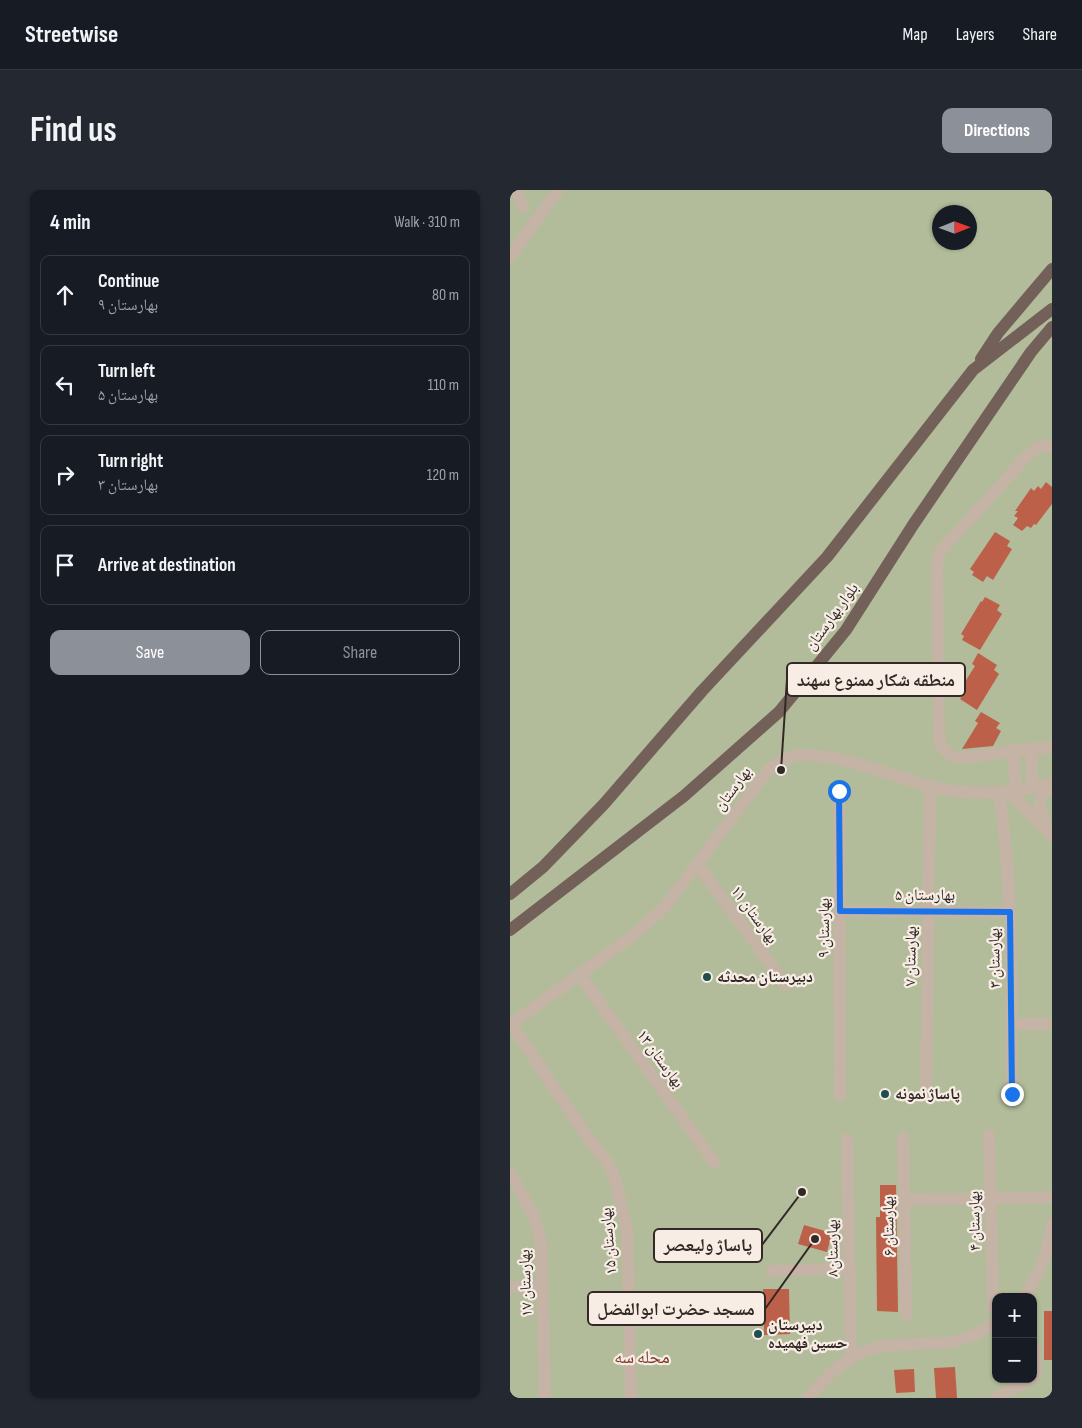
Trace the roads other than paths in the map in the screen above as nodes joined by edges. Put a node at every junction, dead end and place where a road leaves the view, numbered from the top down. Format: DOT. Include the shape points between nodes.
graph roads {
  1 [pos="516,190"];
  2 [pos="558,190"];
  3 [pos="523,207"];
  4 [pos="510,257"];
  5 [pos="1052,269"];
  6 [pos="1052,309"];
  7 [pos="1052,327"];
  8 [pos="974,370"];
  9 [pos="1052,446"];
  10 [pos="1052,747"];
  11 [pos="1031,748"];
  12 [pos="1013,750"];
  13 [pos="1052,785"];
  14 [pos="930,786"];
  15 [pos="1032,788"];
  16 [pos="839,791"];
  17 [pos="1008,792"];
  18 [pos="1050,834"];
  19 [pos="697,864"];
  20 [pos="510,894"];
  21 [pos="840,911"];
  22 [pos="928,912"];
  23 [pos="1010,912"];
  24 [pos="510,930"];
  25 [pos="580,975"];
  26 [pos="786,985"];
  27 [pos="1012,1024"];
  28 [pos="1052,1024"];
  29 [pos="511,1025"];
  30 [pos="1012,1094"];
  31 [pos="840,1095"];
  32 [pos="926,1096"];
  33 [pos="989,1135"];
  34 [pos="903,1138"];
  35 [pos="847,1139"];
  36 [pos="714,1162"];
  37 [pos="510,1173"];
  38 [pos="1052,1197"];
  39 [pos="990,1198"];
  40 [pos="905,1200"];
  41 [pos="1052,1224"];
  42 [pos="850,1268"];
  43 [pos="772,1271"];
  44 [pos="510,1287"];
  45 [pos="543,1288"];
  46 [pos="993,1293"];
  47 [pos="1027,1293"];
  48 [pos="906,1315"];
  49 [pos="992,1325"];
  50 [pos="851,1358"];
  51 [pos="1026,1383"];
  52 [pos="1003,1397"];
  53 [pos="545,1398"];
  54 [pos="631,1398"];
  55 [pos="808,1398"];
  1 -- 3 [label="street"];
  2 -- 4 [label="street"];
  5 -- 8 [label="main road" via="998,333"];
  6 -- 8 [label="main road"];
  7 -- 24 [label="main road, بلوار بهارستان" via="1025,360 846,630 779,712 684,796"];
  8 -- 20 [label="main road" via="827,557 702,691 604,804 543,867"];
  9 -- 12 [label="street" via="1038,447 1026,457 937,558 941,746 958,758"];
  10 -- 11 [label="street"];
  11 -- 12 [label="street"];
  11 -- 15 [label="street"];
  12 -- 17 [label="street, بهارستان ۳"];
  13 -- 15 [label="street, بهارستان"];
  13 -- 18 [label="street" via="1042,793 1039,807"];
  14 -- 17 [label="street, بهارستان" via="967,792"];
  14 -- 19 [label="street, بهارستان" via="826,756 805,754 786,758 768,770"];
  14 -- 22 [label="street, بهارستان ۷"];
  15 -- 17 [label="street, بهارستان"];
  16 -- 21 [label="street, بهارستان ۹"];
  17 -- 18 [label="street"];
  17 -- 23 [label="street, بهارستان ۳"];
  19 -- 25 [label="street, بهارستان" via="663,909"];
  19 -- 26 [label="street, بهارستان ۱۱"];
  21 -- 22 [label="street, بهارستان ۵"];
  21 -- 31 [label="street, بهارستان ۹"];
  22 -- 23 [label="street, بهارستان ۵"];
  22 -- 32 [label="street, بهارستان ۷"];
  23 -- 27 [label="street, بهارستان ۳"];
  25 -- 29 [label="street, بهارستان"];
  25 -- 36 [label="street, بهارستان ۱۳"];
  27 -- 28 [label="street"];
  27 -- 30 [label="street, بهارستان ۳"];
  29 -- 54 [label="street, بهارستان ۱۵" via="616,1179 627,1228"];
  33 -- 39 [label="street, بهارستان ۴"];
  34 -- 40 [label="street, بهارستان ۶"];
  35 -- 42 [label="street, بهارستان۸"];
  37 -- 45 [label="street, بهارستان ۱۷" via="534,1216 541,1243"];
  38 -- 39 [label="street"];
  39 -- 40 [label="street"];
  39 -- 46 [label="street, بهارستان ۴"];
  40 -- 48 [label="street, بهارستان ۶"];
  41 -- 47 [label="street" via="1048,1252"];
  42 -- 43 [label="street"];
  42 -- 50 [label="street, بهارستان۸"];
  44 -- 45 [label="street"];
  45 -- 53 [label="street, بهارستان ۱۷"];
  49 -- 50 [label="street" via="951,1342 899,1343 871,1349"];
  50 -- 55 [label="street" via="829,1374"];
  51 -- 52 [label="street"];
}
